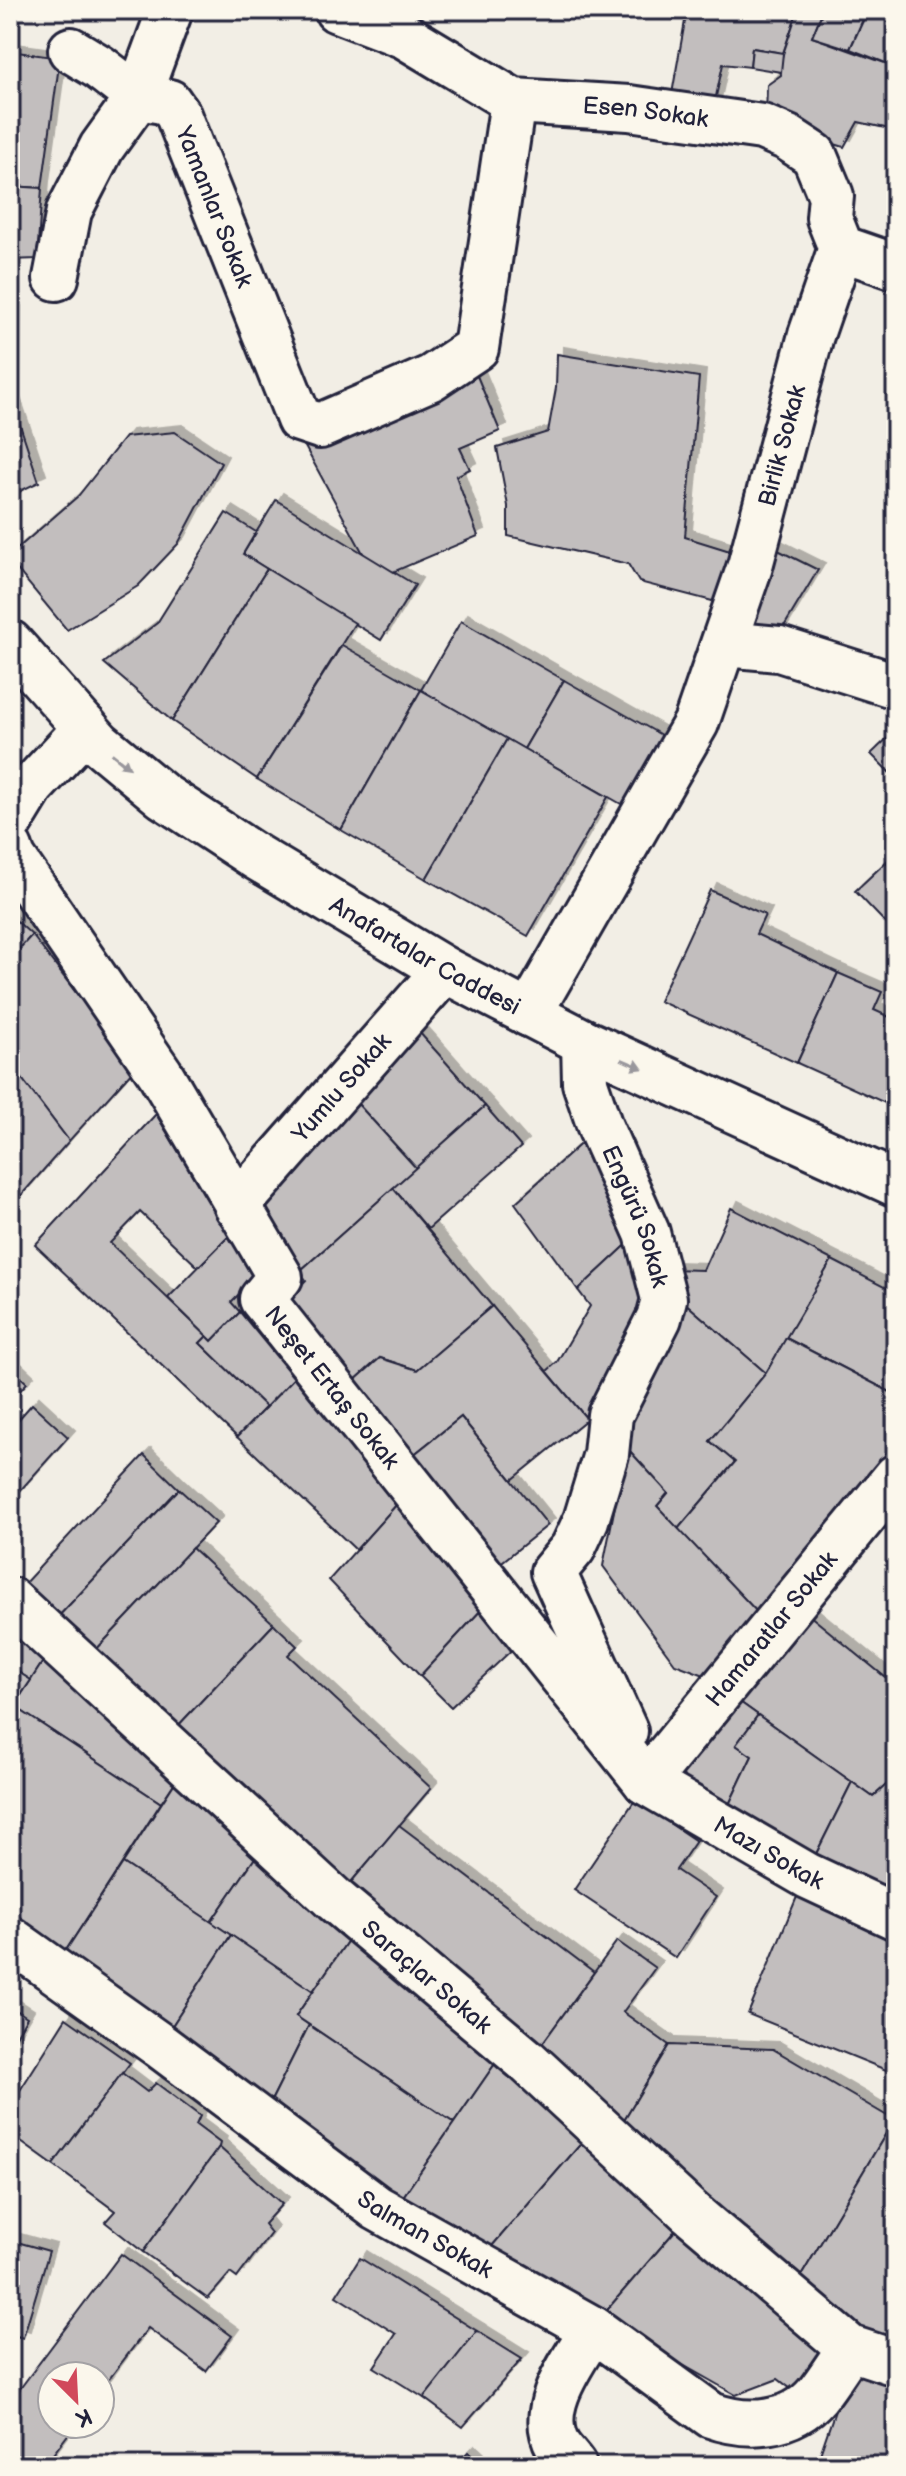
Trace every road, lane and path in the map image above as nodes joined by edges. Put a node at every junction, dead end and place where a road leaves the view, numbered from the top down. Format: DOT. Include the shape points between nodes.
graph roads {
  1 [pos="170,10"];
  2 [pos="337,10"];
  3 [pos="71,50"];
  4 [pos="138,97"];
  5 [pos="513,101"];
  6 [pos="841,248"];
  7 [pos="896,267"];
  8 [pos="56,278"];
  9 [pos="10,643"];
  10 [pos="724,644"];
  11 [pos="896,686"];
  12 [pos="86,728"];
  13 [pos="10,822"];
  14 [pos="10,849"];
  15 [pos="445,970"];
  16 [pos="529,1014"];
  17 [pos="584,1042"];
  18 [pos="896,1184"];
  19 [pos="237,1206"];
  20 [pos="896,1477"];
  21 [pos="10,1600"];
  22 [pos="646,1782"];
  23 [pos="896,1917"];
  24 [pos="10,1939"];
  25 [pos="593,2329"];
  26 [pos="850,2348"];
  27 [pos="896,2363"];
  28 [pos="574,2466"];
  1 -- 4 [label="street"];
  2 -- 5 [label="street, Esen Sokak" via="405,36"];
  3 -- 4 [label="street, Yamanlar Sokak"];
  4 -- 5 [label="street, Yamanlar Sokak" via="169,102 178,115 299,419 320,426 431,378 476,348"];
  4 -- 8 [label="street" via="102,147 69,211"];
  5 -- 6 [label="street, Esen Sokak" via="629,108 762,127 788,138 814,155 825,177 831,196 829,218"];
  6 -- 7 [label="street"];
  6 -- 10 [label="street, Birlik Sokak" via="811,335"];
  9 -- 12 [label="street, Anafartalar Caddesi"];
  10 -- 11 [label="street" via="779,649"];
  10 -- 16 [label="street, Birlik Sokak" via="696,723"];
  12 -- 13 [label="street" via="32,786"];
  12 -- 15 [label="street, Anafartalar Caddesi, one-way" via="163,796"];
  14 -- 19 [label="street, Neşet Ertaş Sokak" via="160,1073"];
  15 -- 16 [label="street, Anafartalar Caddesi"];
  15 -- 19 [label="street, Yumlu Sokak"];
  16 -- 17 [label="street, Anafartalar Caddesi"];
  17 -- 18 [label="street, Anafartalar Caddesi, one-way"];
  17 -- 22 [label="street, Engürü Sokak" via="585,1083 647,1233 664,1299 610,1415 606,1454 586,1520 573,1548 553,1572"];
  19 -- 22 [label="street, Neşet Ertaş Sokak" via="280,1277 262,1299"];
  20 -- 22 [label="street, Hamaratlar Sokak"];
  21 -- 26 [label="street, Saraçlar Sokak" via="335,1900 527,2061 690,2212"];
  22 -- 23 [label="street, Mazı Sokak" via="808,1876"];
  24 -- 25 [label="street, Salman Sokak" via="377,2208"];
  25 -- 26 [label="street, Salman Sokak" via="711,2415 753,2424 774,2421 815,2398"];
  25 -- 28 [label="street" via="556,2396 551,2424 557,2444"];
  26 -- 27 [label="street"];
}
